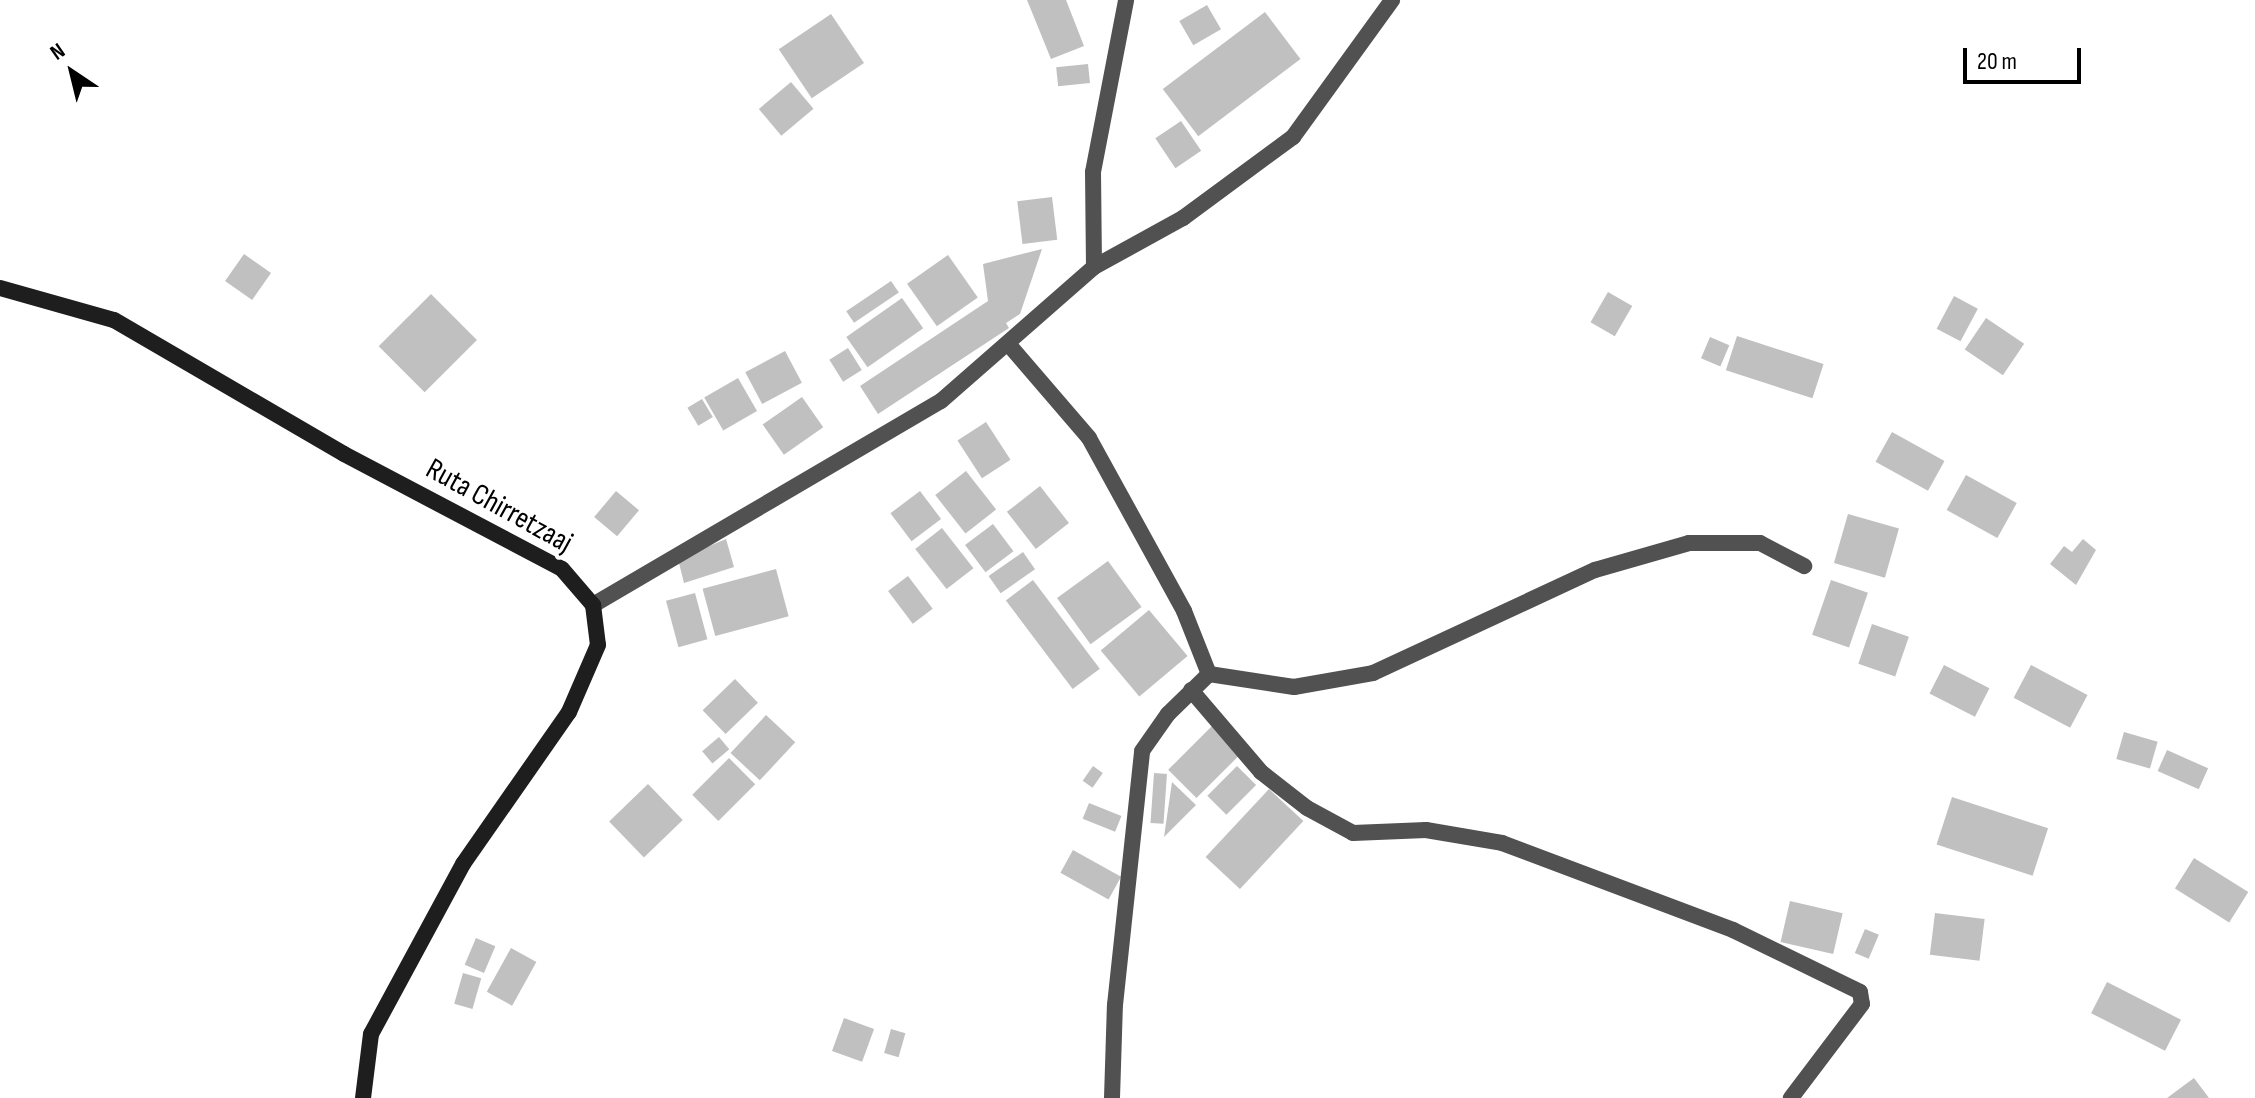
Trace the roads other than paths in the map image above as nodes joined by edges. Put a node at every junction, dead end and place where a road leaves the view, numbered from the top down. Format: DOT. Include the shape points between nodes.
graph roads {
  1 [pos="1126,0"];
  2 [pos="1392,0"];
  3 [pos="1094,267"];
  4 [pos="0,288"];
  5 [pos="1010,346"];
  6 [pos="1804,566"];
  7 [pos="593,605"];
  8 [pos="1209,674"];
  9 [pos="1191,690"];
  10 [pos="363,1098"];
  11 [pos="1112,1098"];
  12 [pos="1791,1098"];
  1 -- 3 [label="street" via="1093,172"];
  2 -- 3 [label="street" via="1293,137 1183,218"];
  3 -- 5 [label="street"];
  4 -- 7 [label="street, Ruta Chirretzaaj" via="114,320 344,454 562,569"];
  5 -- 7 [label="street" via="941,401"];
  5 -- 8 [label="street" via="1089,438 1184,611"];
  6 -- 8 [label="street" via="1760,543 1689,543 1595,570 1373,673 1294,687"];
  7 -- 10 [label="street" via="598,645 569,712 463,864 371,1034"];
  8 -- 9 [label="street"];
  9 -- 11 [label="street" via="1142,751 1115,1005"];
  9 -- 12 [label="street" via="1261,772 1307,808 1353,833 1426,830 1502,843 1733,930 1860,992 1862,1004"];
}
